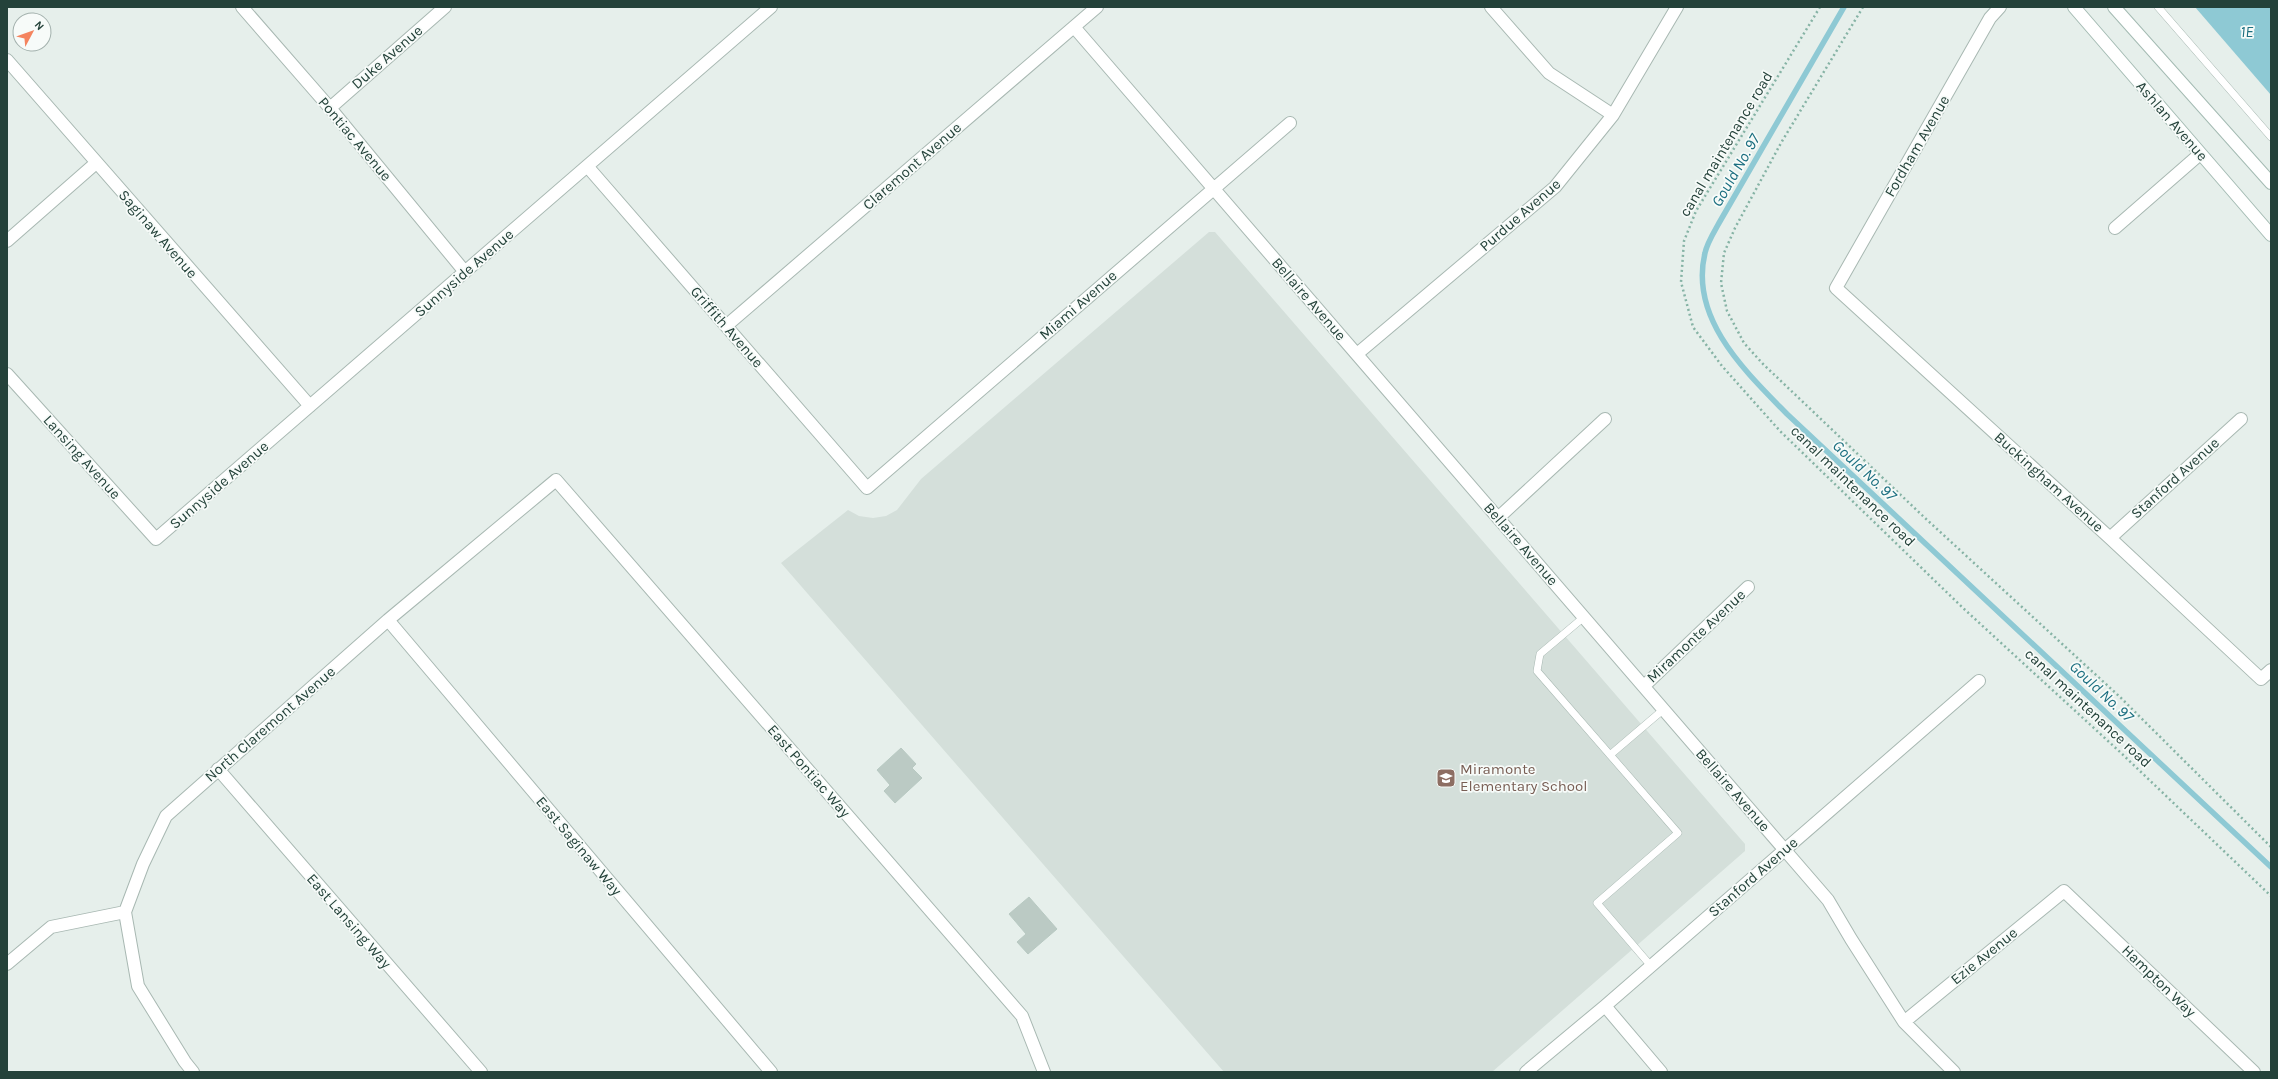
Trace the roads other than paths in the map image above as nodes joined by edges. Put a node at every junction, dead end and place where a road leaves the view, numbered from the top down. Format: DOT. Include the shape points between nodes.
graph roads {
  1 [pos="242,7"];
  2 [pos="445,7"];
  3 [pos="771,7"];
  4 [pos="1097,7"];
  5 [pos="1491,7"];
  6 [pos="1677,7"];
  7 [pos="2000,7"];
  8 [pos="2074,7"];
  9 [pos="2114,7"];
  10 [pos="2158,7"];
  11 [pos="1074,27"];
  12 [pos="7,60"];
  13 [pos="330,108"];
  14 [pos="1613,116"];
  15 [pos="1290,123"];
  16 [pos="2271,137"];
  17 [pos="2200,154"];
  18 [pos="96,163"];
  19 [pos="587,166"];
  20 [pos="2271,183"];
  21 [pos="1214,188"];
  22 [pos="2115,228"];
  23 [pos="2271,235"];
  24 [pos="7,240"];
  25 [pos="465,272"];
  26 [pos="1836,288"];
  27 [pos="726,326"];
  28 [pos="1357,354"];
  29 [pos="7,374"];
  30 [pos="310,406"];
  31 [pos="1605,419"];
  32 [pos="2241,419"];
  33 [pos="556,480"];
  34 [pos="867,488"];
  35 [pos="1498,518"];
  36 [pos="2110,538"];
  37 [pos="156,539"];
  38 [pos="1748,587"];
  39 [pos="1584,617"];
  40 [pos="388,620"];
  41 [pos="2271,670"];
  42 [pos="1979,680"];
  43 [pos="1644,686"];
  44 [pos="1664,709"];
  45 [pos="1610,755"];
  46 [pos="218,769"];
  47 [pos="1785,850"];
  48 [pos="2064,891"];
  49 [pos="125,912"];
  50 [pos="7,964"];
  51 [pos="1651,966"];
  52 [pos="1605,1006"];
  53 [pos="1904,1022"];
  54 [pos="193,1072"];
  55 [pos="481,1072"];
  56 [pos="771,1072"];
  57 [pos="1044,1072"];
  58 [pos="1526,1072"];
  59 [pos="1661,1072"];
  60 [pos="1954,1072"];
  61 [pos="2254,1072"];
  1 -- 13 [label="street, Pontiac Avenue"];
  2 -- 13 [label="street, Duke Avenue"];
  3 -- 19 [label="street, Sunnyside Avenue"];
  4 -- 11 [label="street, Claremont Avenue"];
  5 -- 14 [label="street" via="1549,73"];
  6 -- 14 [label="street, Purdue Avenue"];
  7 -- 26 [label="street, Fordham Avenue" via="1990,18"];
  8 -- 17 [label="street, Ashlan Avenue"];
  9 -- 20 [label="street"];
  10 -- 16 [label="lane"];
  11 -- 21 [label="street, Bellaire Avenue"];
  11 -- 27 [label="street, Claremont Avenue"];
  12 -- 18 [label="street, Saginaw Avenue"];
  13 -- 25 [label="street, Pontiac Avenue"];
  14 -- 28 [label="street, Purdue Avenue" via="1555,187"];
  15 -- 21 [label="street, Miami Avenue"];
  17 -- 22 [label="street"];
  17 -- 23 [label="street, Ashlan Avenue"];
  18 -- 24 [label="street"];
  18 -- 30 [label="street, Saginaw Avenue"];
  19 -- 25 [label="street, Sunnyside Avenue"];
  19 -- 27 [label="street, Griffith Avenue"];
  21 -- 28 [label="street, Bellaire Avenue"];
  21 -- 34 [label="street, Miami Avenue"];
  25 -- 30 [label="street, Sunnyside Avenue"];
  26 -- 36 [label="street, Buckingham Avenue"];
  27 -- 34 [label="street, Griffith Avenue"];
  28 -- 35 [label="street, Bellaire Avenue"];
  29 -- 37 [label="street, Lansing Avenue"];
  30 -- 37 [label="street, Sunnyside Avenue"];
  31 -- 35 [label="street"];
  32 -- 36 [label="street, Stanford Avenue"];
  33 -- 40 [label="street, North Claremont Avenue"];
  33 -- 57 [label="street, East Pontiac Way" via="1022,1016"];
  35 -- 39 [label="street, Bellaire Avenue"];
  36 -- 41 [label="street, Buckingham Avenue" via="2261,680"];
  38 -- 43 [label="street, Miramonte Avenue"];
  39 -- 43 [label="street, Bellaire Avenue"];
  39 -- 45 [label="lane" via="1540,654 1537,671"];
  40 -- 46 [label="street, North Claremont Avenue"];
  40 -- 56 [label="street, East Saginaw Way"];
  42 -- 47 [label="street, Stanford Avenue"];
  43 -- 44 [label="street, Bellaire Avenue"];
  44 -- 45 [label="lane"];
  44 -- 47 [label="street, Bellaire Avenue"];
  45 -- 51 [label="lane" via="1678,833 1597,903"];
  46 -- 49 [label="street, North Claremont Avenue" via="166,816 143,864"];
  46 -- 55 [label="street, East Lansing Way"];
  47 -- 51 [label="street, Stanford Avenue"];
  47 -- 53 [label="street, Bellaire Avenue" via="1828,900"];
  48 -- 53 [label="street, Ezie Avenue"];
  48 -- 61 [label="street, Hampton Way"];
  49 -- 50 [label="street" via="51,927"];
  49 -- 54 [label="street" via="138,986"];
  51 -- 52 [label="street, Stanford Avenue"];
  52 -- 58 [label="street, Stanford Avenue"];
  52 -- 59 [label="street"];
  53 -- 60 [label="street, Bellaire Avenue"];
}
